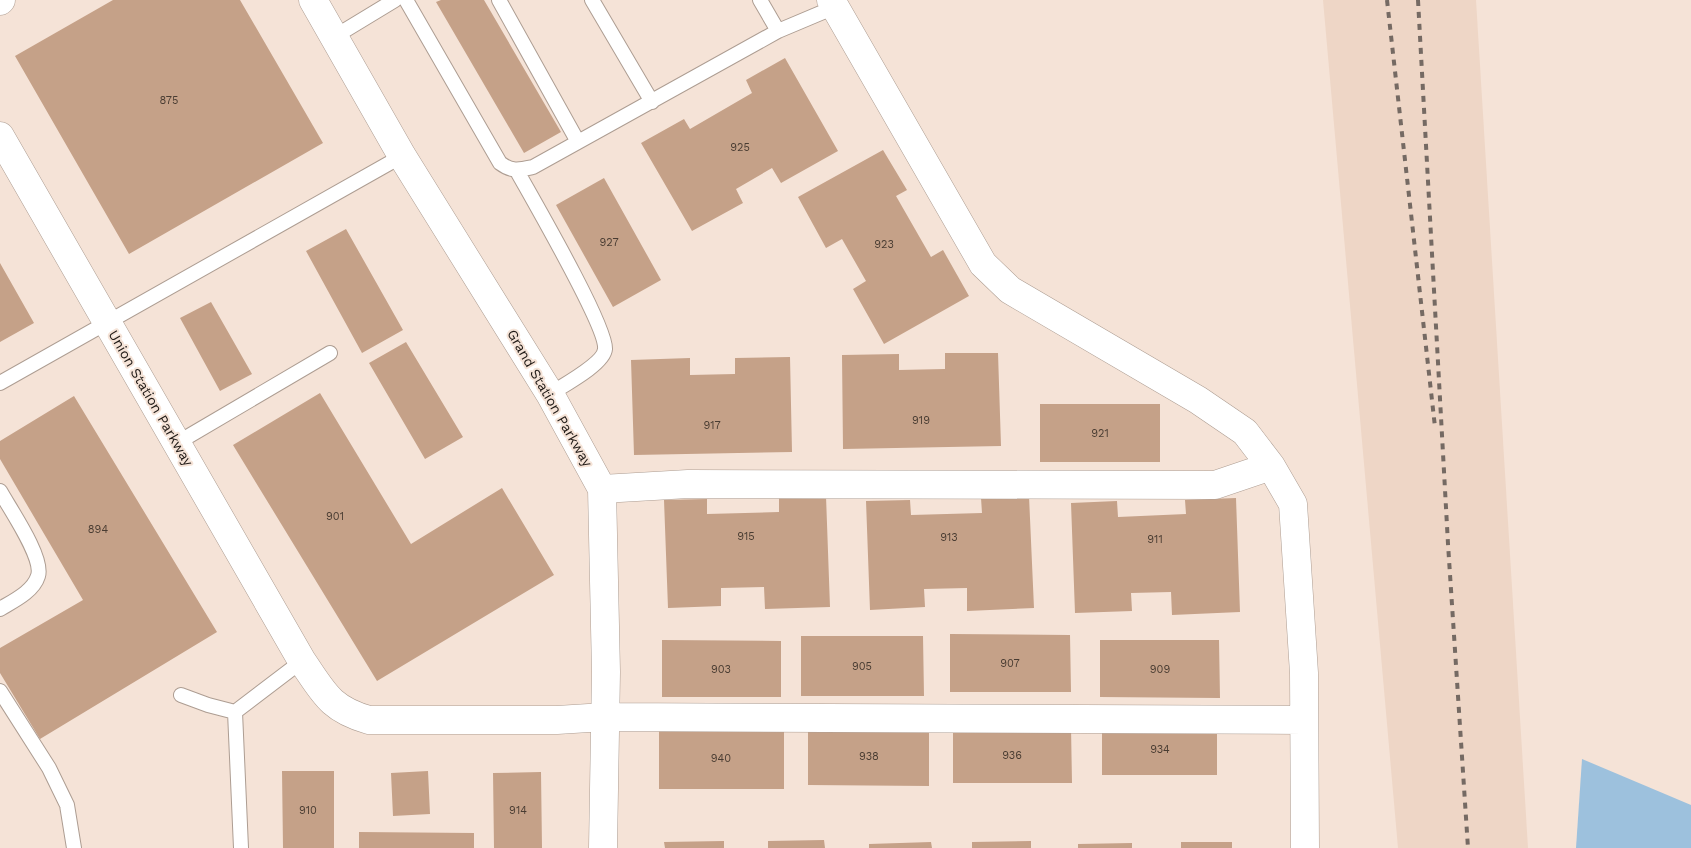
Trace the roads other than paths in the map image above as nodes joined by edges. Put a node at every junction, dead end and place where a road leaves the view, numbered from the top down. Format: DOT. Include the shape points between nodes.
graph roads {
  1 [pos="313,0"];
  2 [pos="394,0"];
  3 [pos="406,0"];
  4 [pos="499,0"];
  5 [pos="592,0"];
  6 [pos="760,0"];
  7 [pos="833,3"];
  8 [pos="778,31"];
  9 [pos="334,37"];
  10 [pos="652,102"];
  11 [pos="0,136"];
  12 [pos="578,142"];
  13 [pos="402,156"];
  14 [pos="517,171"];
  15 [pos="108,323"];
  16 [pos="330,353"];
  17 [pos="0,383"];
  18 [pos="550,394"];
  19 [pos="177,444"];
  20 [pos="1271,466"];
  21 [pos="602,489"];
  22 [pos="0,491"];
  23 [pos="0,609"];
  24 [pos="302,661"];
  25 [pos="0,691"];
  26 [pos="181,695"];
  27 [pos="235,712"];
  28 [pos="605,717"];
  29 [pos="1303,720"];
  30 [pos="74,848"];
  31 [pos="241,848"];
  32 [pos="603,848"];
  33 [pos="1305,848"];
  1 -- 9 [label="street, Grand Station Parkway"];
  2 -- 9 [label="lane"];
  3 -- 14 [label="lane" via="500,163"];
  4 -- 12 [label="lane"];
  5 -- 10 [label="lane"];
  6 -- 8 [label="lane"];
  7 -- 8 [label="lane"];
  7 -- 20 [label="street" via="983,264 1010,290 1198,400 1245,432"];
  8 -- 10 [label="lane"];
  9 -- 13 [label="street, Grand Station Parkway"];
  10 -- 12 [label="lane"];
  11 -- 15 [label="street, Union Station Parkway"];
  12 -- 14 [label="lane" via="533,167"];
  13 -- 15 [label="lane"];
  13 -- 18 [label="street, Grand Station Parkway"];
  14 -- 18 [label="lane" via="587,301 605,350 601,358"];
  15 -- 17 [label="lane"];
  15 -- 19 [label="street, Union Station Parkway"];
  16 -- 19 [label="lane"];
  18 -- 21 [label="street, Grand Station Parkway"];
  19 -- 24 [label="street, Union Station Parkway"];
  20 -- 21 [label="street" via="1215,485 688,484"];
  20 -- 29 [label="street" via="1293,504 1304,673"];
  21 -- 28 [label="street, Grand Station Parkway"];
  22 -- 23 [label="lane" via="36,557 38,576 29,590"];
  24 -- 27 [label="lane"];
  24 -- 28 [label="street, Union Station Parkway" via="327,698 348,714 369,720"];
  25 -- 30 [label="lane" via="49,768 67,805"];
  26 -- 27 [label="lane"];
  27 -- 31 [label="lane"];
  28 -- 29 [label="street, Union Station Parkway"];
  28 -- 32 [label="street, Grand Station Parkway"];
  29 -- 33 [label="street"];
}
